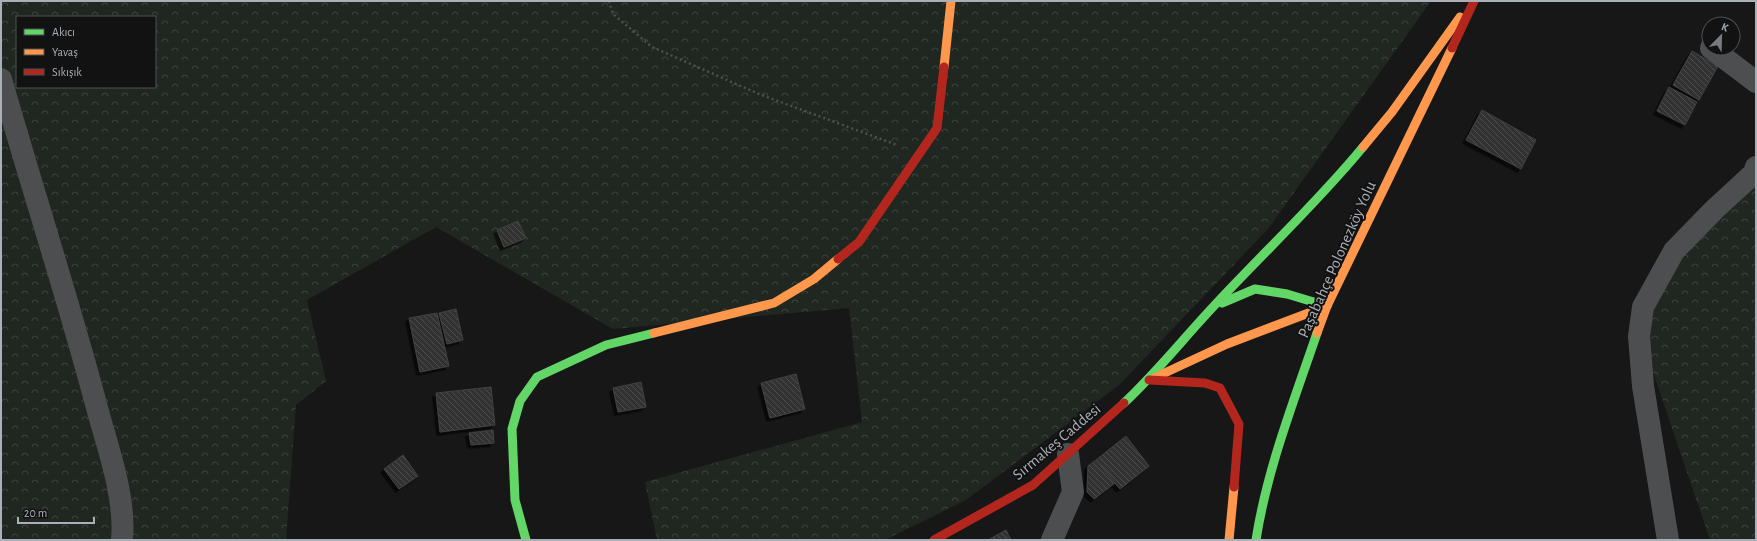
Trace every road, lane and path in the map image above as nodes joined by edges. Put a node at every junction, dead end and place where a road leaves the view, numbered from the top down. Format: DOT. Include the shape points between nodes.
graph roads {
  1 [pos="609,1"];
  2 [pos="951,1"];
  3 [pos="1472,1"];
  4 [pos="1722,56"];
  5 [pos="1,79"];
  6 [pos="1756,82"];
  7 [pos="920,153"];
  8 [pos="1756,167"];
  9 [pos="1327,306"];
  10 [pos="1213,307"];
  11 [pos="1149,380"];
  12 [pos="1068,454"];
  13 [pos="122,540"];
  14 [pos="526,540"];
  15 [pos="934,540"];
  16 [pos="1052,540"];
  17 [pos="1229,540"];
  18 [pos="1256,540"];
  19 [pos="1668,540"];
  1 -- 7 [label="path" via="613,14 652,47 759,94"];
  2 -- 7 [label="main road" via="937,128"];
  3 -- 9 [label="main road, Paşabahçe Polonezköy Yolu"];
  3 -- 10 [label="main road" via="1392,112 1359,152"];
  4 -- 6 [label="street"];
  5 -- 13 [label="street" via="87,370 117,482"];
  7 -- 14 [label="main road" via="859,242 814,279 774,303 606,345 537,377 520,401 512,428 515,500"];
  8 -- 19 [label="street" via="1754,173 1714,209 1674,251 1643,307 1639,336 1643,386"];
  9 -- 10 [label="main road" via="1287,294 1255,289"];
  9 -- 11 [label="main road" via="1227,344"];
  9 -- 18 [label="main road, Paşabahçe Polonezköy Yolu" via="1287,419 1260,516"];
  10 -- 11 [label="main road"];
  11 -- 12 [label="main road, Sırmakeş Caddesi"];
  11 -- 17 [label="main road" via="1205,383 1220,388 1239,424"];
  12 -- 15 [label="main road, Sırmakeş Caddesi" via="1033,485"];
  12 -- 16 [label="street" via="1073,492"];
}
